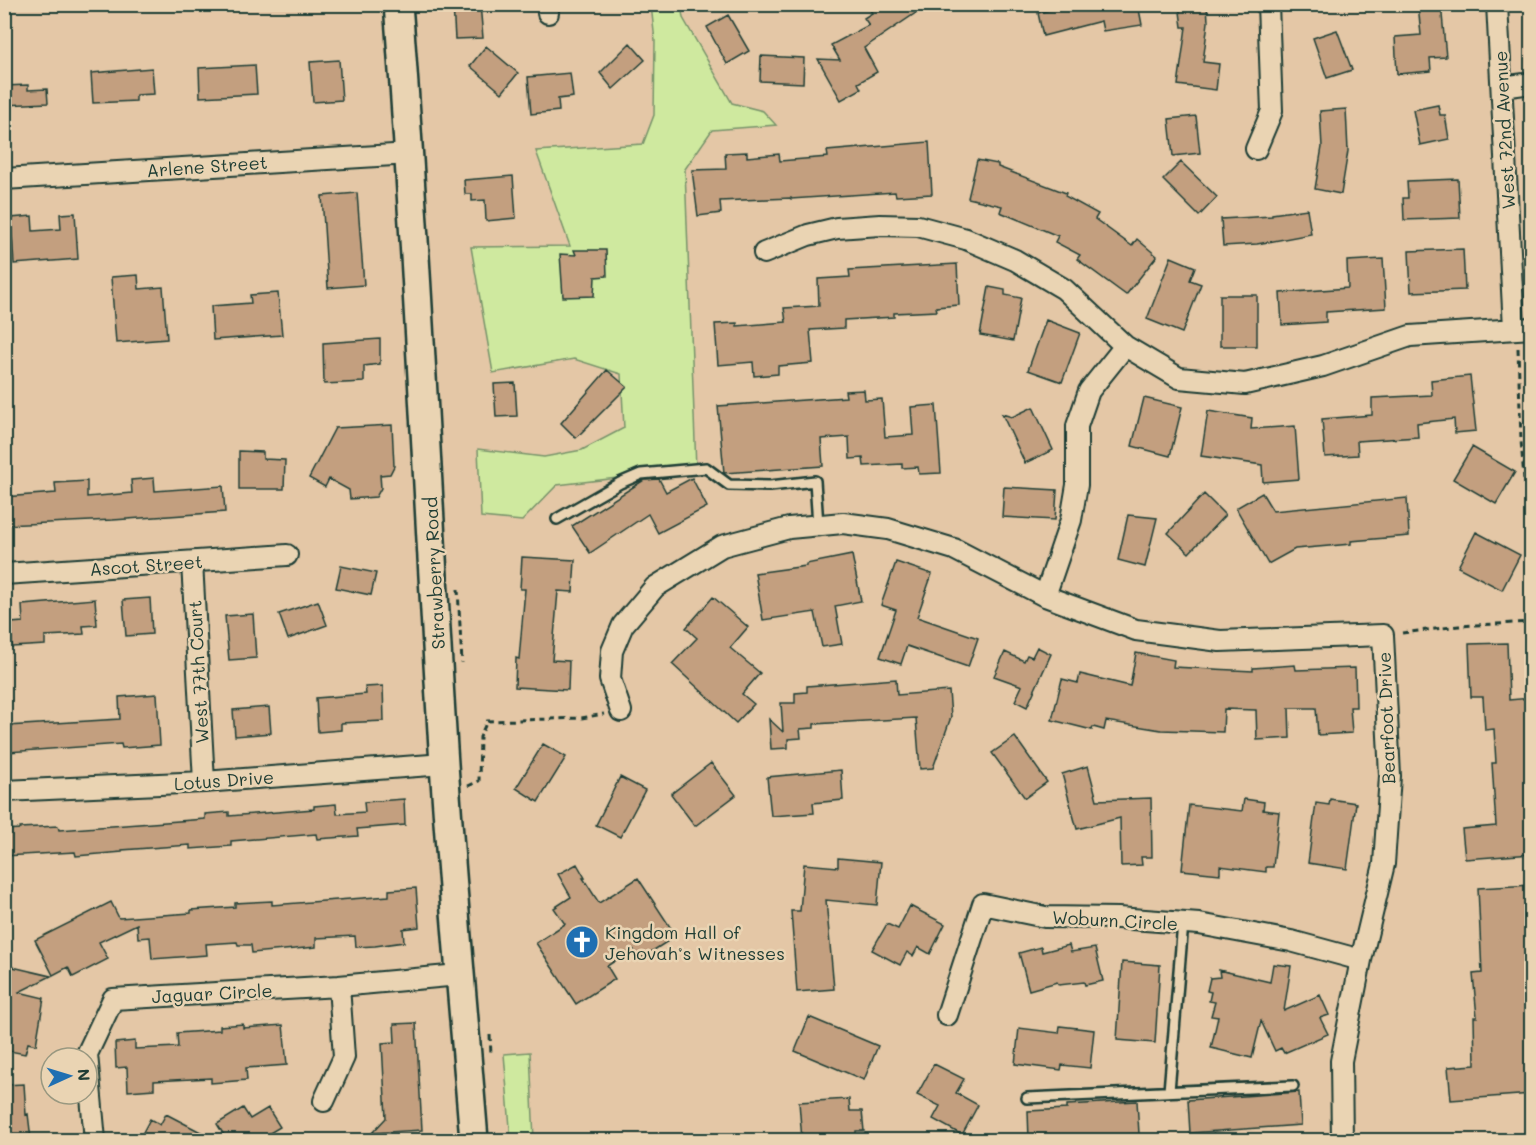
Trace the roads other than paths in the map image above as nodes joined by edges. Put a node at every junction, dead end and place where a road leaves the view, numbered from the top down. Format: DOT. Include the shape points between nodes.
graph roads {
  1 [pos="398,4"];
  2 [pos="1268,4"];
  3 [pos="1497,4"];
  4 [pos="1532,83"];
  5 [pos="1502,87"];
  6 [pos="1256,149"];
  7 [pos="410,154"];
  8 [pos="4,179"];
  9 [pos="764,253"];
  10 [pos="1521,328"];
  11 [pos="1125,346"];
  12 [pos="557,519"];
  13 [pos="818,525"];
  14 [pos="287,555"];
  15 [pos="192,562"];
  16 [pos="4,574"];
  17 [pos="1045,596"];
  18 [pos="621,711"];
  19 [pos="444,764"];
  20 [pos="204,782"];
  21 [pos="4,791"];
  22 [pos="1184,923"];
  23 [pos="1361,960"];
  24 [pos="459,975"];
  25 [pos="339,986"];
  26 [pos="947,1015"];
  27 [pos="1293,1086"];
  28 [pos="1168,1091"];
  29 [pos="1027,1098"];
  30 [pos="324,1101"];
  31 [pos="95,1140"];
  32 [pos="474,1140"];
  33 [pos="1342,1140"];
  1 -- 7 [label="street, Strawberry Road"];
  2 -- 6 [label="street" via="1272,111"];
  3 -- 5 [label="street, West 72nd Avenue"];
  4 -- 5 [label="street"];
  5 -- 10 [label="street, West 72nd Avenue"];
  7 -- 8 [label="street, Arlene Street"];
  7 -- 19 [label="street, Strawberry Road"];
  9 -- 11 [label="street" via="837,228 918,226 966,239 1015,260 1064,289"];
  10 -- 11 [label="street" via="1410,336 1323,366 1245,384 1179,378"];
  11 -- 17 [label="street" via="1089,391 1077,426 1077,485 1071,520"];
  12 -- 13 [label="lane" via="641,474 706,468 729,485 814,481"];
  13 -- 17 [label="street, Bearfoot Drive" via="843,523 888,529 954,549"];
  13 -- 18 [label="street, Bearfoot Drive" via="789,528 722,546 655,587 623,625 612,651 610,680"];
  14 -- 15 [label="street, Ascot Street"];
  15 -- 16 [label="street, Ascot Street"];
  15 -- 20 [label="street, West 77th Court"];
  17 -- 23 [label="street, Bearfoot Drive" via="1136,630 1220,641 1383,635 1390,776 1386,842"];
  19 -- 20 [label="street, Lotus Drive"];
  19 -- 24 [label="street, Strawberry Road"];
  20 -- 21 [label="street, Lotus Drive"];
  22 -- 23 [label="street, Woburn Circle" via="1291,941"];
  22 -- 26 [label="street, Woburn Circle" via="1045,918 983,904"];
  22 -- 28 [label="lane"];
  23 -- 33 [label="street, Bearfoot Drive" via="1341,1061"];
  24 -- 25 [label="street, Jaguar Circle"];
  24 -- 32 [label="street, Strawberry Road"];
  25 -- 30 [label="street" via="344,1058"];
  25 -- 31 [label="street, Jaguar Circle" via="113,999 87,1054"];
  27 -- 28 [label="lane"];
  28 -- 29 [label="lane"];
}
